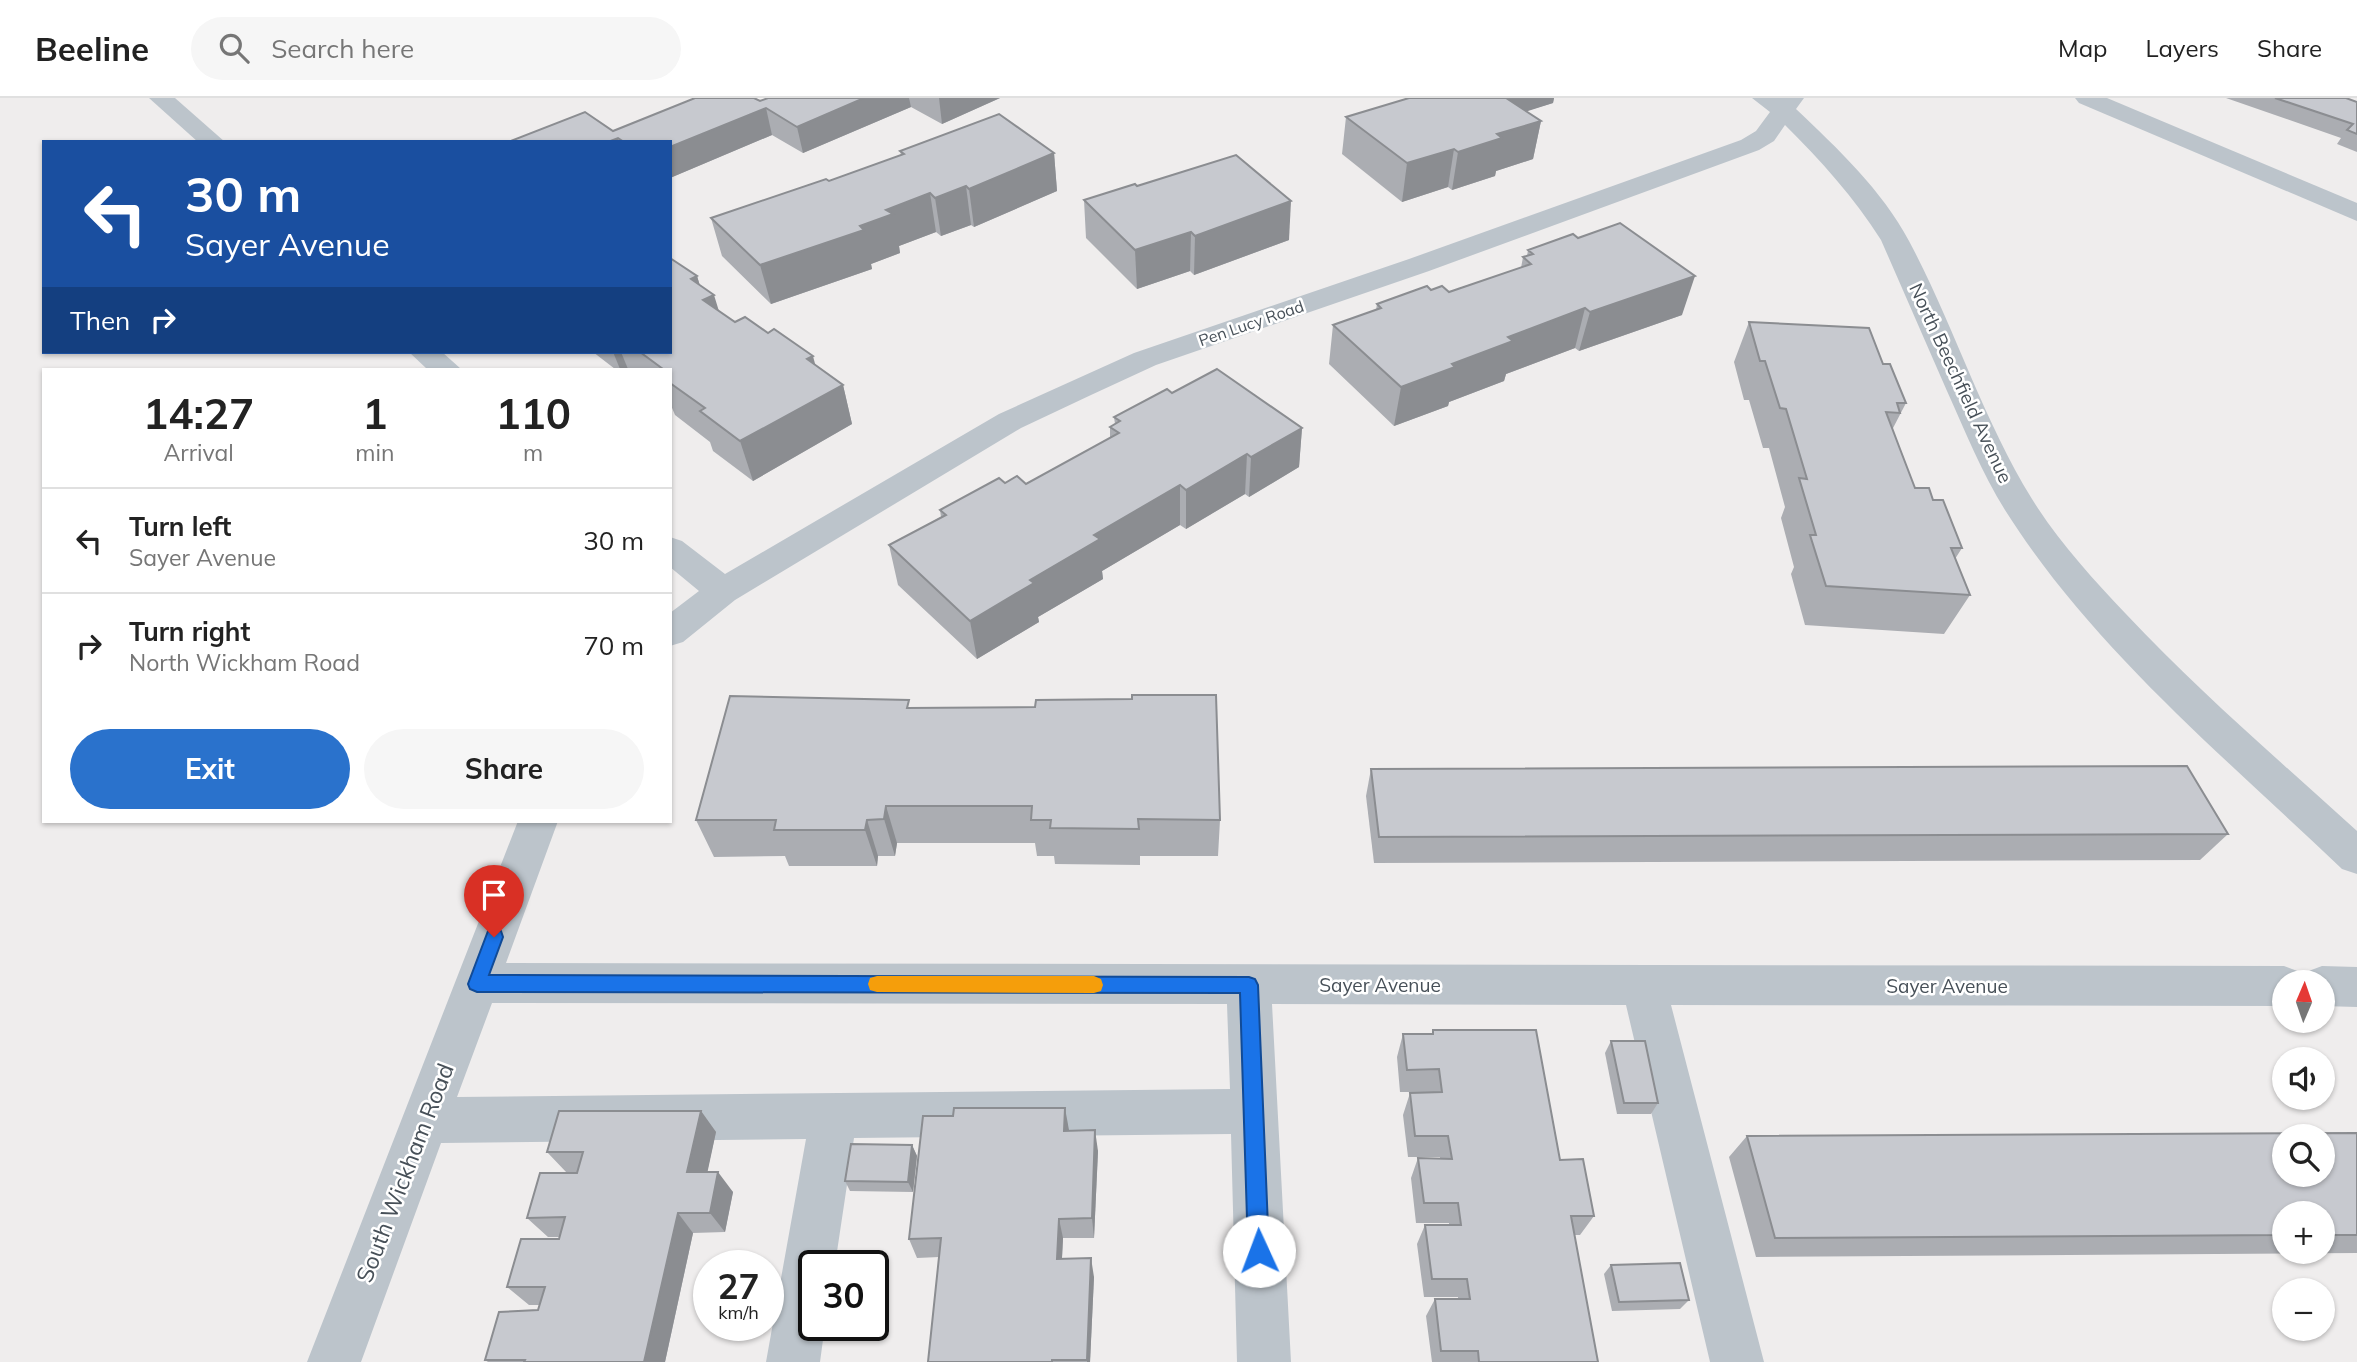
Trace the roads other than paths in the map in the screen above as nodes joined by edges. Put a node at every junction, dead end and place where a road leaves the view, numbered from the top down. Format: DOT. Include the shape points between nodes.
graph roads {
  1 [pos="161,98"];
  2 [pos="2087,98"];
  3 [pos="1779,102"];
  4 [pos="211,140"];
  5 [pos="2357,213"];
  6 [pos="427,354"];
  7 [pos="445,368"];
  8 [pos="672,551"];
  9 [pos="723,592"];
  10 [pos="672,631"];
  11 [pos="537,823"];
  12 [pos="2357,857"];
  13 [pos="477,984"];
  14 [pos="1249,985"];
  15 [pos="1644,985"];
  16 [pos="2272,986"];
  17 [pos="2335,986"];
  18 [pos="2357,986"];
  19 [pos="1253,1111"];
  20 [pos="834,1115"];
  21 [pos="425,1120"];
  22 [pos="334,1362"];
  23 [pos="793,1362"];
  24 [pos="1264,1362"];
  25 [pos="1737,1362"];
  1 -- 4 [label="street"];
  2 -- 5 [label="street"];
  3 -- 9 [label="street, Pen Lucy Road" via="1765,136 1750,145 1145,359 1080,388 999,428"];
  3 -- 12 [label="street, North Beechfield Avenue" via="1854,181 1895,240 1990,452 2046,544 2152,665"];
  6 -- 7 [label="street"];
  8 -- 9 [label="street"];
  9 -- 10 [label="street, Pen Lucy Road"];
  11 -- 13 [label="street, South Wickham Road"];
  13 -- 14 [label="street, Sayer Avenue"];
  13 -- 21 [label="street, South Wickham Road"];
  14 -- 15 [label="street, Sayer Avenue"];
  14 -- 19 [label="street"];
  15 -- 16 [label="street, Sayer Avenue"];
  15 -- 25 [label="street"];
  17 -- 18 [label="street"];
  19 -- 20 [label="street"];
  19 -- 24 [label="street"];
  20 -- 21 [label="street"];
  20 -- 23 [label="street"];
  21 -- 22 [label="street, South Wickham Road"];
}
